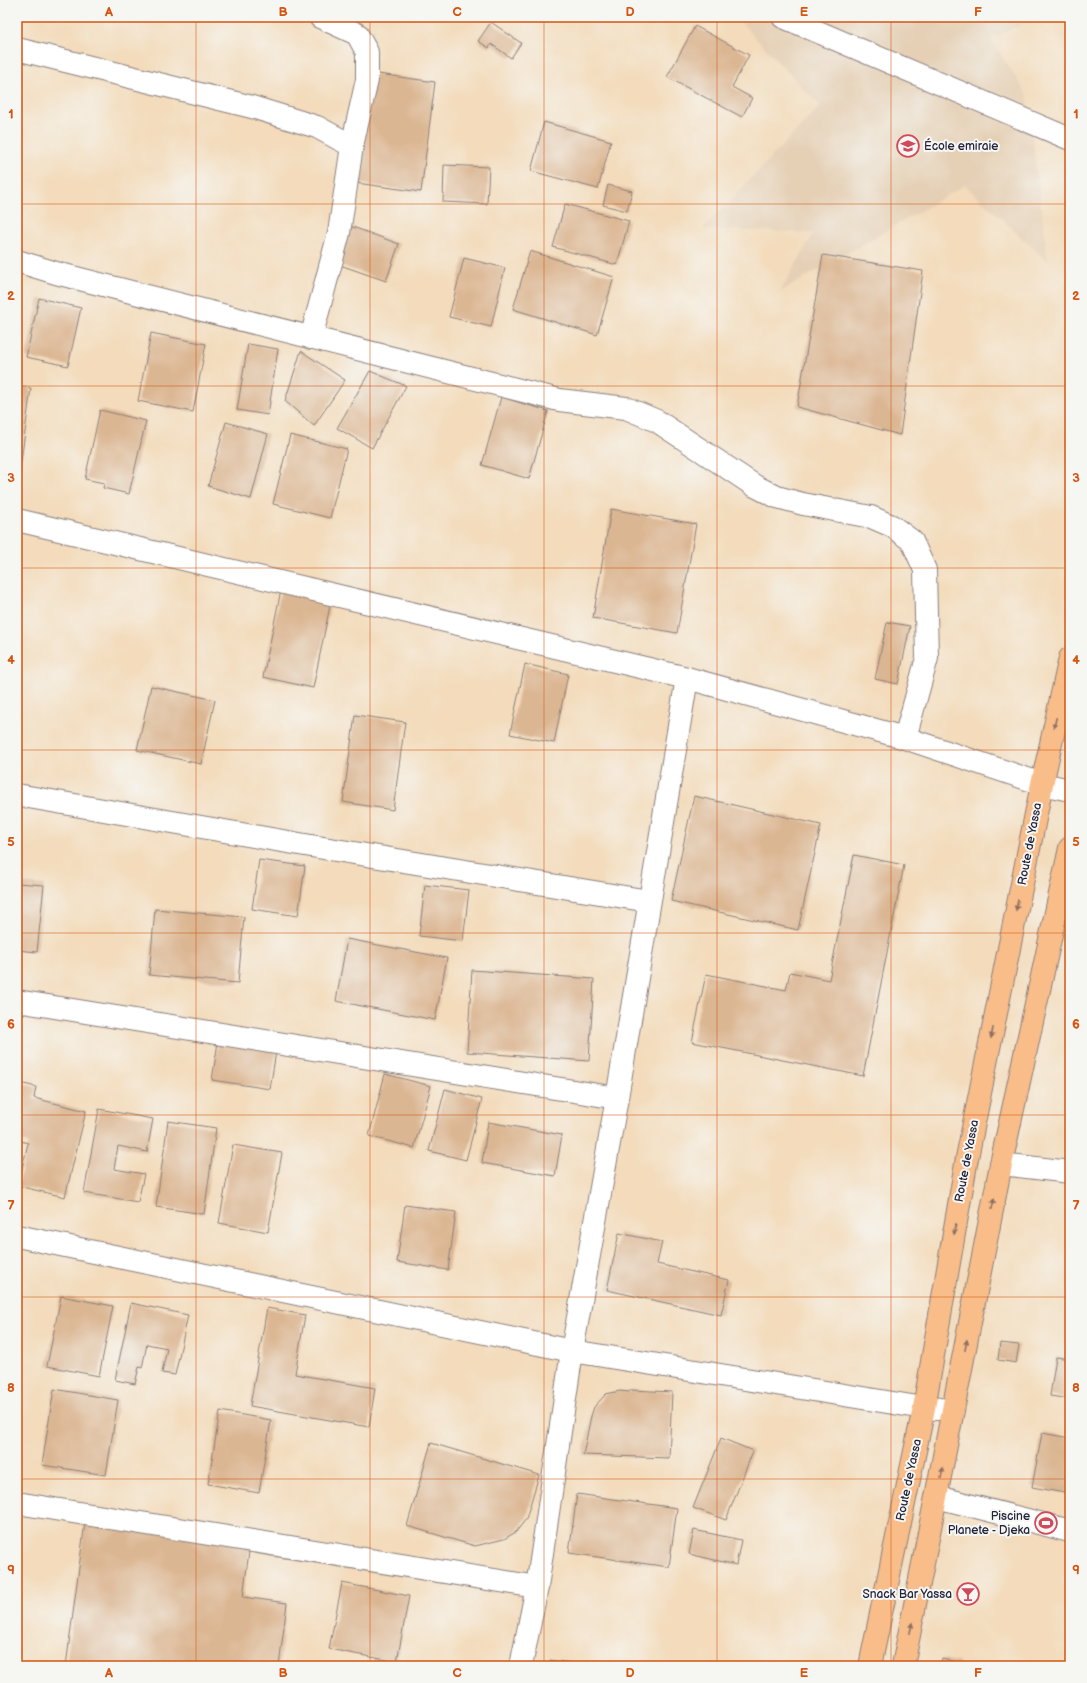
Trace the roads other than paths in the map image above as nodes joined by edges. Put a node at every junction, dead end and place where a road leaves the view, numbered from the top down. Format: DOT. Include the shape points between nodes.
graph roads {
  1 [pos="320,17"];
  2 [pos="783,17"];
  3 [pos="17,49"];
  4 [pos="1070,140"];
  5 [pos="352,146"];
  6 [pos="17,261"];
  7 [pos="311,338"];
  8 [pos="17,520"];
  9 [pos="1070,658"];
  10 [pos="687,678"];
  11 [pos="905,738"];
  12 [pos="1042,784"];
  13 [pos="1070,790"];
  14 [pos="17,795"];
  15 [pos="1070,848"];
  16 [pos="649,901"];
  17 [pos="17,1001"];
  18 [pos="617,1098"];
  19 [pos="1001,1164"];
  20 [pos="1070,1172"];
  21 [pos="17,1236"];
  22 [pos="572,1351"];
  23 [pos="924,1408"];
  24 [pos="953,1410"];
  25 [pos="937,1496"];
  26 [pos="17,1503"];
  27 [pos="1070,1531"];
  28 [pos="537,1587"];
  29 [pos="521,1666"];
  30 [pos="870,1666"];
  31 [pos="903,1666"];
  1 -- 5 [label="street" via="357,34 367,52 367,80"];
  2 -- 4 [label="street"];
  3 -- 5 [label="street" via="252,107 317,127"];
  5 -- 7 [label="street" via="339,233"];
  6 -- 7 [label="street"];
  7 -- 11 [label="street" via="559,400 626,408 657,421 755,486 777,497 871,517 892,526 912,541 925,570 927,658"];
  8 -- 10 [label="street"];
  9 -- 12 [label="main road, Route de Yassa, one-way"];
  10 -- 11 [label="street"];
  10 -- 16 [label="street"];
  11 -- 12 [label="street"];
  12 -- 13 [label="street"];
  12 -- 23 [label="main road, Route de Yassa, one-way" via="967,1158"];
  14 -- 16 [label="street"];
  15 -- 19 [label="main road"];
  16 -- 18 [label="street"];
  17 -- 18 [label="street"];
  18 -- 22 [label="street"];
  19 -- 20 [label="street"];
  24 -- 19 [label="main road, one-way"];
  21 -- 22 [label="street"];
  22 -- 23 [label="street"];
  22 -- 28 [label="street"];
  23 -- 24 [label="street"];
  23 -- 30 [label="main road, Route de Yassa"];
  25 -- 24 [label="main road, one-way"];
  25 -- 27 [label="street"];
  31 -- 25 [label="main road, one-way"];
  26 -- 28 [label="street"];
  28 -- 29 [label="street"];
}
